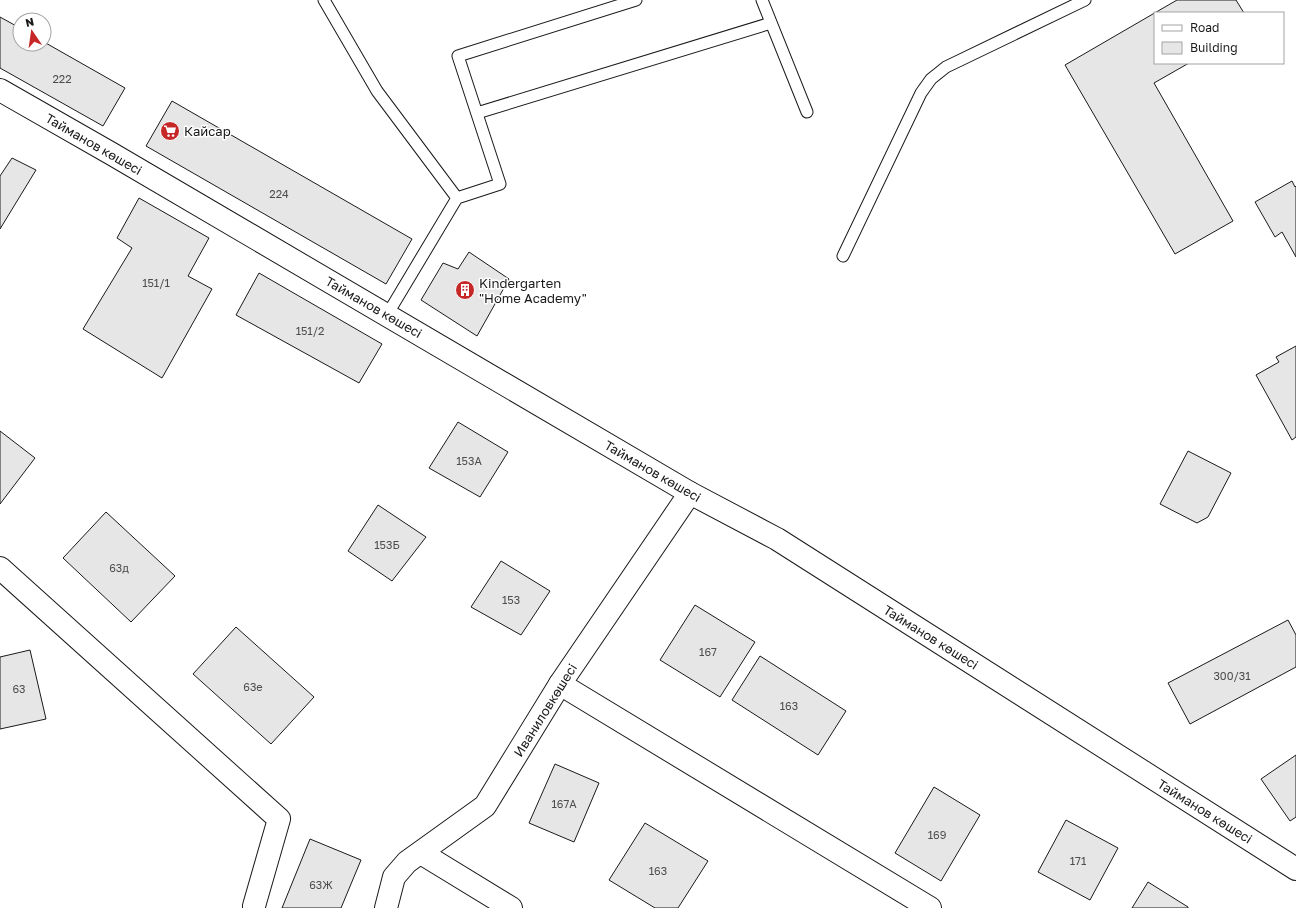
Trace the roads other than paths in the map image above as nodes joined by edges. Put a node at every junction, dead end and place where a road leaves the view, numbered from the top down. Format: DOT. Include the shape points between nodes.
graph roads {
  1 [pos="324,0"];
  2 [pos="636,0"];
  3 [pos="762,0"];
  4 [pos="1086,0"];
  5 [pos="771,23"];
  6 [pos="0,90"];
  7 [pos="807,112"];
  8 [pos="477,113"];
  9 [pos="457,198"];
  10 [pos="844,256"];
  11 [pos="387,315"];
  12 [pos="690,493"];
  13 [pos="0,568"];
  14 [pos="560,684"];
  15 [pos="421,853"];
  16 [pos="1296,869"];
  17 [pos="254,906"];
  18 [pos="386,908"];
  19 [pos="511,908"];
  20 [pos="930,908"];
  1 -- 9 [label="lane" via="377,91"];
  2 -- 8 [label="lane" via="458,56"];
  3 -- 5 [label="lane"];
  4 -- 10 [label="lane" via="946,67 931,79 921,93"];
  5 -- 7 [label="lane"];
  5 -- 8 [label="lane"];
  6 -- 11 [label="street, Тайманов көшесі"];
  8 -- 9 [label="lane" via="500,184"];
  9 -- 11 [label="lane"];
  11 -- 12 [label="street, Тайманов көшесі"];
  12 -- 14 [label="street, Иваниловкөшесі"];
  12 -- 16 [label="street, Тайманов көшесі" via="777,539"];
  13 -- 17 [label="street" via="279,819"];
  14 -- 15 [label="street, Иваниловкөшесі" via="485,806"];
  14 -- 20 [label="street"];
  15 -- 18 [label="street, Иваниловкөшесі" via="407,862 394,877"];
  15 -- 19 [label="street"];
}
